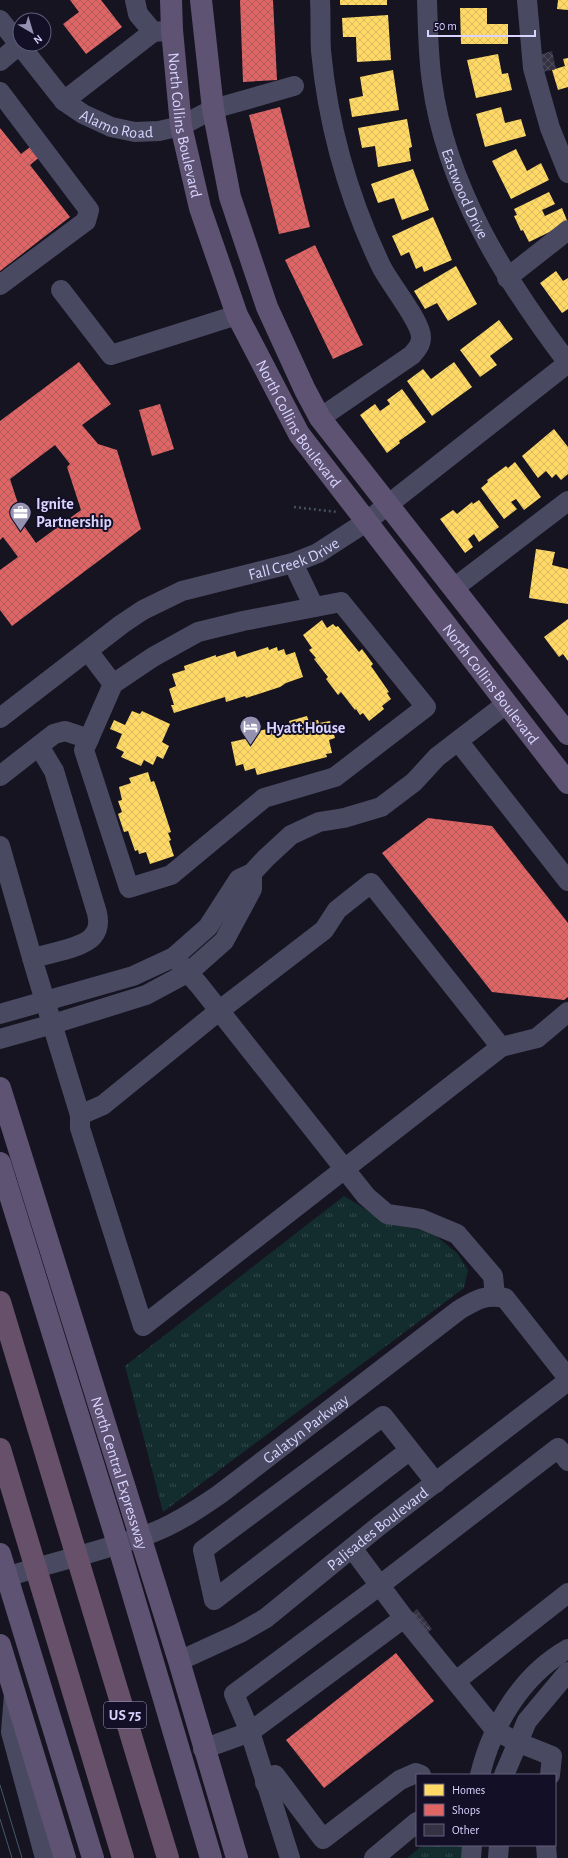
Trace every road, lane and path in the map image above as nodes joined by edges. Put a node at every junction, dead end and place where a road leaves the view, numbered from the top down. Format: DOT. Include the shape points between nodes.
graph roads {
  1 [pos="135,0"];
  2 [pos="171,0"];
  3 [pos="200,0"];
  4 [pos="320,0"];
  5 [pos="427,0"];
  6 [pos="527,0"];
  7 [pos="0,20"];
  8 [pos="162,31"];
  9 [pos="12,36"];
  10 [pos="12,51"];
  11 [pos="25,52"];
  12 [pos="0,61"];
  13 [pos="294,86"];
  14 [pos="0,92"];
  15 [pos="64,101"];
  16 [pos="213,109"];
  17 [pos="181,126"];
  18 [pos="568,173"];
  19 [pos="568,230"];
  20 [pos="507,278"];
  21 [pos="0,285"];
  22 [pos="61,290"];
  23 [pos="267,307"];
  24 [pos="237,316"];
  25 [pos="568,363"];
  26 [pos="320,418"];
  27 [pos="568,501"];
  28 [pos="388,505"];
  29 [pos="294,507"];
  30 [pos="340,512"];
  31 [pos="366,522"];
  32 [pos="293,563"];
  33 [pos="454,588"];
  34 [pos="314,607"];
  35 [pos="88,651"];
  36 [pos="114,684"];
  37 [pos="530,686"];
  38 [pos="506,704"];
  39 [pos="0,718"];
  40 [pos="568,734"];
  41 [pos="89,739"];
  42 [pos="458,741"];
  43 [pos="39,746"];
  44 [pos="0,776"];
  45 [pos="568,783"];
  46 [pos="0,846"];
  47 [pos="252,873"];
  48 [pos="568,881"];
  49 [pos="174,956"];
  50 [pos="32,958"];
  51 [pos="189,972"];
  52 [pos="46,1001"];
  53 [pos="220,1010"];
  54 [pos="568,1012"];
  55 [pos="0,1014"];
  56 [pos="53,1024"];
  57 [pos="0,1039"];
  58 [pos="501,1047"];
  59 [pos="0,1088"];
  60 [pos="80,1115"];
  61 [pos="0,1163"];
  62 [pos="345,1169"];
  63 [pos="495,1296"];
  64 [pos="0,1302"];
  65 [pos="568,1378"];
  66 [pos="568,1381"];
  67 [pos="0,1449"];
  68 [pos="410,1450"];
  69 [pos="568,1461"];
  70 [pos="436,1483"];
  71 [pos="118,1544"];
  72 [pos="352,1548"];
  73 [pos="0,1554"];
  74 [pos="4,1578"];
  75 [pos="379,1586"];
  76 [pos="568,1593"];
  77 [pos="404,1618"];
  78 [pos="0,1645"];
  79 [pos="568,1649"];
  80 [pos="179,1662"];
  81 [pos="568,1672"];
  82 [pos="456,1681"];
  83 [pos="14,1692"];
  84 [pos="496,1730"];
  85 [pos="250,1732"];
  86 [pos="517,1742"];
  87 [pos="204,1749"];
  88 [pos="418,1774"];
  89 [pos="480,1774"];
  90 [pos="504,1774"];
  91 [pos="550,1774"];
  92 [pos="265,1782"];
  93 [pos="416,1823"];
  94 [pos="472,1846"];
  95 [pos="498,1846"];
  96 [pos="546,1846"];
  97 [pos="45,1858"];
  98 [pos="65,1858"];
  99 [pos="93,1858"];
  100 [pos="123,1858"];
  101 [pos="168,1858"];
  102 [pos="211,1858"];
  103 [pos="237,1858"];
  104 [pos="290,1858"];
  105 [pos="374,1858"];
  106 [pos="471,1858"];
  107 [pos="498,1858"];
  108 [pos="547,1858"];
  1 -- 8 [label="street" via="138,14"];
  2 -- 8 [label="main road, North Collins Boulevard"];
  3 -- 16 [label="main road, North Collins Boulevard"];
  4 -- 26 [label="street" via="321,51 334,133 354,200 381,267 421,335 419,346 412,355"];
  5 -- 20 [label="street, Eastwood Drive" via="432,82 441,125 457,176 492,252"];
  6 -- 18 [label="street" via="533,68 550,128"];
  7 -- 9 [label="street, Alamo Road"];
  8 -- 15 [label="street"];
  8 -- 17 [label="main road, North Collins Boulevard"];
  10 -- 12 [label="street"];
  11 -- 15 [label="street, Alamo Road"];
  13 -- 16 [label="street, Alamo Road"];
  14 -- 21 [label="street" via="89,210 86,221"];
  15 -- 17 [label="street, Alamo Road" via="83,114 111,127 135,132 159,131"];
  16 -- 17 [label="street, Alamo Road"];
  16 -- 23 [label="main road, North Collins Boulevard" via="230,197"];
  17 -- 24 [label="main road, North Collins Boulevard" via="200,208"];
  19 -- 20 [label="street"];
  20 -- 25 [label="street, Eastwood Drive"];
  22 -- 24 [label="street" via="111,355"];
  23 -- 24 [label="main road"];
  23 -- 26 [label="main road, North Collins Boulevard"];
  24 -- 31 [label="main road, North Collins Boulevard" via="299,434"];
  25 -- 28 [label="street, Fall Creek Drive"];
  26 -- 28 [label="main road, North Collins Boulevard"];
  27 -- 33 [label="street"];
  28 -- 31 [label="street, Fall Creek Drive"];
  28 -- 33 [label="main road, North Collins Boulevard"];
  29 -- 30 [label="path"];
  31 -- 32 [label="street, Fall Creek Drive" via="318,553"];
  31 -- 38 [label="main road, North Collins Boulevard"];
  32 -- 34 [label="street"];
  32 -- 35 [label="street, Fall Creek Drive" via="182,592 143,610"];
  33 -- 37 [label="main road, North Collins Boulevard"];
  34 -- 36 [label="street" via="198,632"];
  34 -- 41 [label="street" via="341,602 426,707 335,777 264,798 171,875 129,888 84,750"];
  35 -- 36 [label="street"];
  35 -- 39 [label="street, Fall Creek Drive"];
  36 -- 41 [label="street"];
  37 -- 38 [label="main road"];
  37 -- 40 [label="main road, North Collins Boulevard"];
  38 -- 42 [label="street"];
  38 -- 45 [label="main road, North Collins Boulevard"];
  41 -- 43 [label="street" via="65,731 54,734"];
  42 -- 47 [label="street" via="437,757 414,782 381,807 319,822 291,835"];
  42 -- 48 [label="street"];
  43 -- 44 [label="street"];
  43 -- 50 [label="street" via="54,771 98,913 99,924 97,931 88,941"];
  46 -- 50 [label="street"];
  47 -- 49 [label="street" via="238,878 208,927"];
  47 -- 51 [label="street" via="252,890 224,941"];
  49 -- 51 [label="street"];
  49 -- 52 [label="street" via="133,976"];
  50 -- 52 [label="street"];
  51 -- 53 [label="street"];
  51 -- 56 [label="street" via="146,995"];
  52 -- 55 [label="street"];
  52 -- 56 [label="street"];
  53 -- 58 [label="street" via="324,930 337,910 371,883"];
  53 -- 60 [label="street" via="103,1105"];
  53 -- 62 [label="street"];
  54 -- 58 [label="street" via="537,1038"];
  56 -- 57 [label="street"];
  56 -- 60 [label="street"];
  58 -- 62 [label="street"];
  59 -- 80 [label="main road, North Central Expressway"];
  60 -- 62 [label="street" via="80,1128 143,1326"];
  61 -- 71 [label="main road"];
  62 -- 63 [label="street" via="366,1196 387,1214 421,1219 457,1234 493,1276"];
  63 -- 65 [label="street" via="505,1298"];
  63 -- 71 [label="street, Galatyn Parkway" via="480,1298 459,1310 197,1510 177,1522"];
  64 -- 101 [label="highway, US 75"];
  66 -- 70 [label="street, Palisades Boulevard"];
  67 -- 100 [label="highway, US 75"];
  68 -- 68 [label="street" via="383,1416 203,1550 214,1600"];
  68 -- 70 [label="street"];
  69 -- 75 [label="street" via="558,1448"];
  70 -- 72 [label="street, Palisades Boulevard"];
  71 -- 74 [label="street, Galatyn Parkway"];
  71 -- 102 [label="main road"];
  72 -- 75 [label="street"];
  72 -- 80 [label="street, Palisades Boulevard" via="266,1618"];
  73 -- 74 [label="main road"];
  74 -- 99 [label="main road"];
  75 -- 77 [label="street"];
  75 -- 85 [label="street" via="234,1694"];
  76 -- 82 [label="street"];
  77 -- 82 [label="street"];
  77 -- 85 [label="street"];
  78 -- 83 [label="main road"];
  79 -- 84 [label="street" via="536,1673 517,1696"];
  80 -- 87 [label="main road, North Central Expressway"];
  81 -- 86 [label="street" via="527,1720"];
  82 -- 84 [label="street"];
  83 -- 97 [label="street" via="11,1732"];
  83 -- 98 [label="main road"];
  84 -- 86 [label="street"];
  84 -- 89 [label="street"];
  85 -- 87 [label="street"];
  85 -- 92 [label="street"];
  86 -- 90 [label="street"];
  86 -- 91 [label="street" via="552,1756"];
  87 -- 103 [label="main road, North Central Expressway"];
  88 -- 92 [label="street" via="400,1780 323,1839 275,1776"];
  92 -- 104 [label="street"];
  93 -- 105 [label="street"];
  94 -- 106 [label="street"];
  95 -- 107 [label="street"];
  96 -- 108 [label="street"];
}
